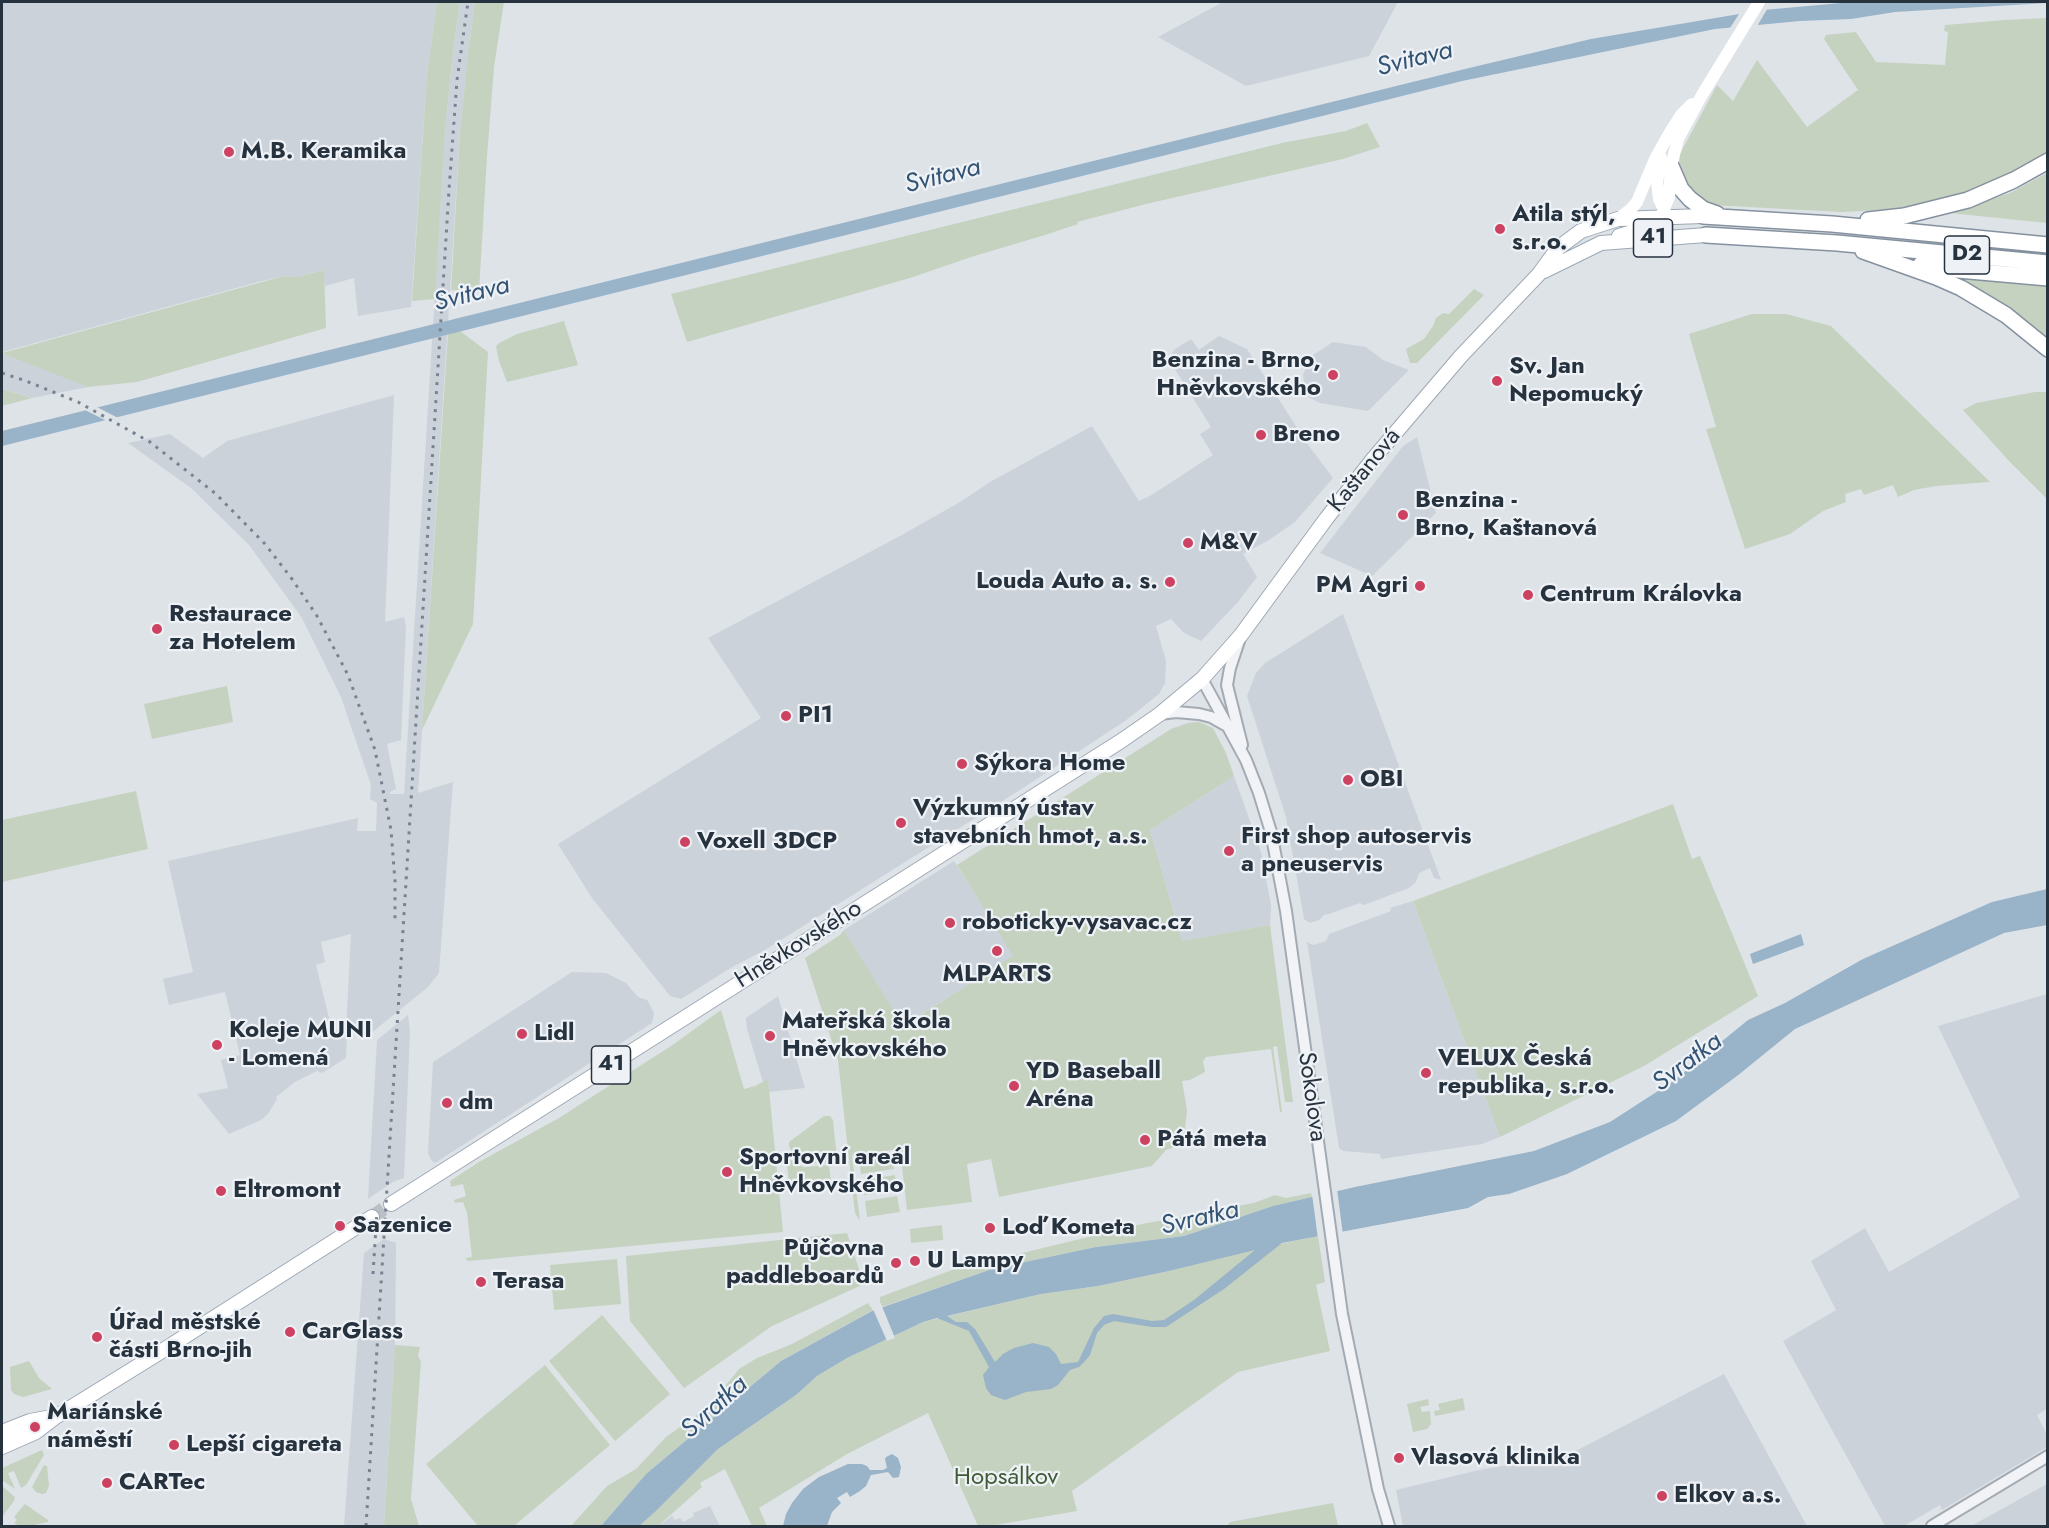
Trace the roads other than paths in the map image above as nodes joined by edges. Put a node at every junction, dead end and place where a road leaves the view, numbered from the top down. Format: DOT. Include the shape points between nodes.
graph roads {
  1 [pos="1759,2"];
  2 [pos="1701,95"];
  3 [pos="1669,134"];
  4 [pos="2048,161"];
  5 [pos="1671,166"];
  6 [pos="1664,214"];
  7 [pos="1703,216"];
  8 [pos="1725,218"];
  9 [pos="1618,219"];
  10 [pos="1832,224"];
  11 [pos="1700,235"];
  12 [pos="1601,243"];
  13 [pos="1837,243"];
  14 [pos="2048,245"];
  15 [pos="1886,259"];
  16 [pos="2048,263"];
  17 [pos="1539,274"];
  18 [pos="2048,278"];
  19 [pos="2048,349"];
  20 [pos="1241,636"];
  21 [pos="1202,679"];
  22 [pos="1160,714"];
  23 [pos="1228,726"];
  24 [pos="1246,760"];
  25 [pos="391,1204"];
  26 [pos="372,1217"];
  27 [pos="57,1416"];
  28 [pos="2,1432"];
  29 [pos="2,1448"];
  30 [pos="2048,1456"];
  31 [pos="1389,1527"];
  32 [pos="1932,1527"];
  1 -- 2 [label="main road, Kaštanová"];
  2 -- 3 [label="main road, Kaštanová"];
  2 -- 5 [label="main road, Kaštanová" via="1678,139"];
  3 -- 6 [label="main road, Kaštanová" via="1657,182"];
  3 -- 9 [label="main road, Kaštanová" via="1637,202"];
  4 -- 10 [label="highway" via="2000,188 1951,205 1904,216"];
  5 -- 6 [label="main road, Kaštanová"];
  5 -- 8 [label="highway" via="1690,199"];
  6 -- 7 [label="main road, Kaštanová / 41"];
  6 -- 9 [label="main road, Kaštanová / 41"];
  6 -- 11 [label="main road" via="1677,226"];
  6 -- 12 [label="main road" via="1649,226"];
  7 -- 8 [label="highway, D2"];
  8 -- 10 [label="highway, D2"];
  9 -- 17 [label="main road, Kaštanová / 41" via="1573,236 1558,248"];
  10 -- 14 [label="highway, D2"];
  11 -- 12 [label="main road, Kaštanová / 41"];
  11 -- 13 [label="highway, D2"];
  12 -- 17 [label="main road, Kaštanová / 41"];
  13 -- 15 [label="highway"];
  13 -- 16 [label="highway, D2"];
  15 -- 18 [label="highway"];
  15 -- 19 [label="highway" via="1961,288 2006,315"];
  17 -- 20 [label="main road, Kaštanová / 41" via="1461,356 1373,459"];
  20 -- 21 [label="main road, Kaštanová / 41"];
  20 -- 24 [label="street" via="1227,685"];
  21 -- 22 [label="main road, Hněvkovského / 41"];
  21 -- 23 [label="street, Sokolova"];
  22 -- 23 [label="street" via="1199,714"];
  22 -- 25 [label="main road, Hněvkovského / 41"];
  23 -- 24 [label="street, Sokolova"];
  24 -- 31 [label="street, Sokolova" via="1271,832 1286,911 1332,1253 1351,1360"];
  26 -- 27 [label="main road"];
  27 -- 28 [label="main road"];
  27 -- 29 [label="main road" via="36,1432"];
  30 -- 32 [label="street"];
}
